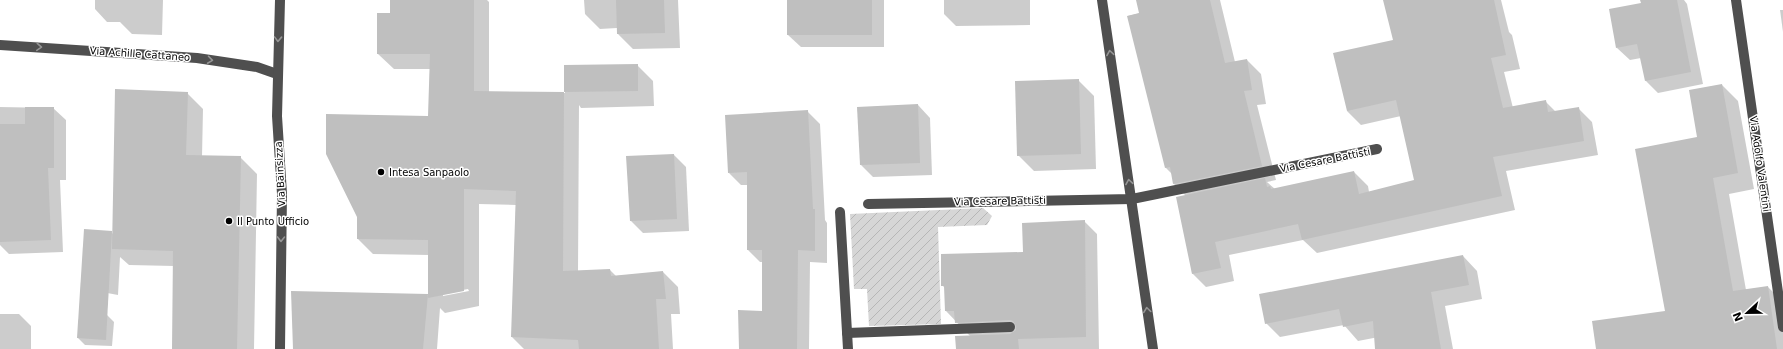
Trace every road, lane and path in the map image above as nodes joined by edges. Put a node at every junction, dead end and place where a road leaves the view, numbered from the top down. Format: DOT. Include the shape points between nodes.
graph roads {
  1 [pos="280,0"];
  2 [pos="1102,0"];
  3 [pos="1736,0"];
  4 [pos="0,45"];
  5 [pos="277,74"];
  6 [pos="1377,149"];
  7 [pos="1132,199"];
  8 [pos="868,204"];
  9 [pos="840,212"];
  10 [pos="1010,327"];
  11 [pos="1783,327"];
  12 [pos="847,333"];
  13 [pos="280,349"];
  14 [pos="848,349"];
  15 [pos="1153,349"];
  1 -- 5 [label="street, Via Bainsizza, one-way"];
  7 -- 2 [label="street, one-way"];
  3 -- 11 [label="street, Via Adolfo Valentini"];
  4 -- 5 [label="street, Via Achille Cattaneo, one-way" via="197,58 257,67"];
  5 -- 13 [label="street, Via Bainsizza, one-way" via="282,194"];
  6 -- 7 [label="street, Via Cesare Battisti"];
  7 -- 8 [label="street, Via Cesare Battisti"];
  15 -- 7 [label="street, one-way"];
  9 -- 12 [label="street"];
  10 -- 12 [label="street"];
  12 -- 14 [label="street"];
}
